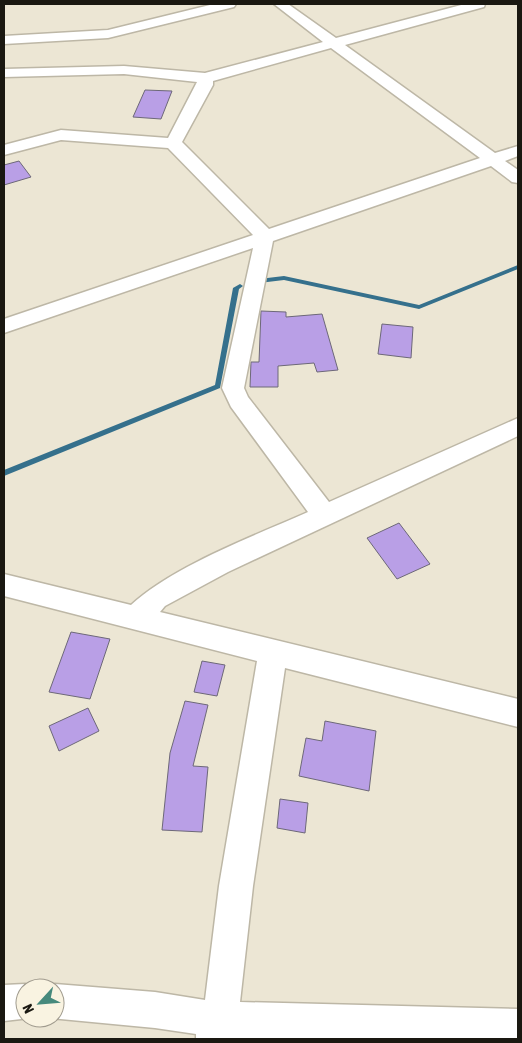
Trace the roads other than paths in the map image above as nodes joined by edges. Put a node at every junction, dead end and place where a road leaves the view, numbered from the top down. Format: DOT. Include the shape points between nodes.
graph roads {
  1 [pos="230,4"];
  2 [pos="280,4"];
  3 [pos="478,4"];
  4 [pos="4,40"];
  5 [pos="333,42"];
  6 [pos="4,73"];
  7 [pos="206,78"];
  8 [pos="172,143"];
  9 [pos="4,150"];
  10 [pos="518,151"];
  11 [pos="493,160"];
  12 [pos="518,178"];
  13 [pos="265,236"];
  14 [pos="4,326"];
  15 [pos="518,426"];
  16 [pos="324,515"];
  17 [pos="4,585"];
  18 [pos="136,617"];
  19 [pos="273,651"];
  20 [pos="518,713"];
  21 [pos="65,1003"];
  22 [pos="518,1027"];
  23 [pos="217,1030"];
  1 -- 4 [label="street" via="108,34"];
  2 -- 5 [label="street"];
  3 -- 5 [label="street"];
  5 -- 7 [label="street"];
  5 -- 11 [label="street"];
  6 -- 7 [label="street" via="124,70"];
  7 -- 8 [label="street"];
  8 -- 9 [label="street" via="61,135"];
  8 -- 13 [label="street"];
  10 -- 11 [label="street"];
  11 -- 12 [label="street"];
  11 -- 13 [label="street"];
  13 -- 14 [label="street"];
  13 -- 16 [label="street" via="233,388 239,401"];
  15 -- 16 [label="street"];
  16 -- 18 [label="street" via="164,593"];
  17 -- 18 [label="street"];
  18 -- 19 [label="street"];
  19 -- 20 [label="street"];
  19 -- 23 [label="street"];
  21 -- 23 [label="street" via="155,1010"];
  22 -- 23 [label="street"];
}
